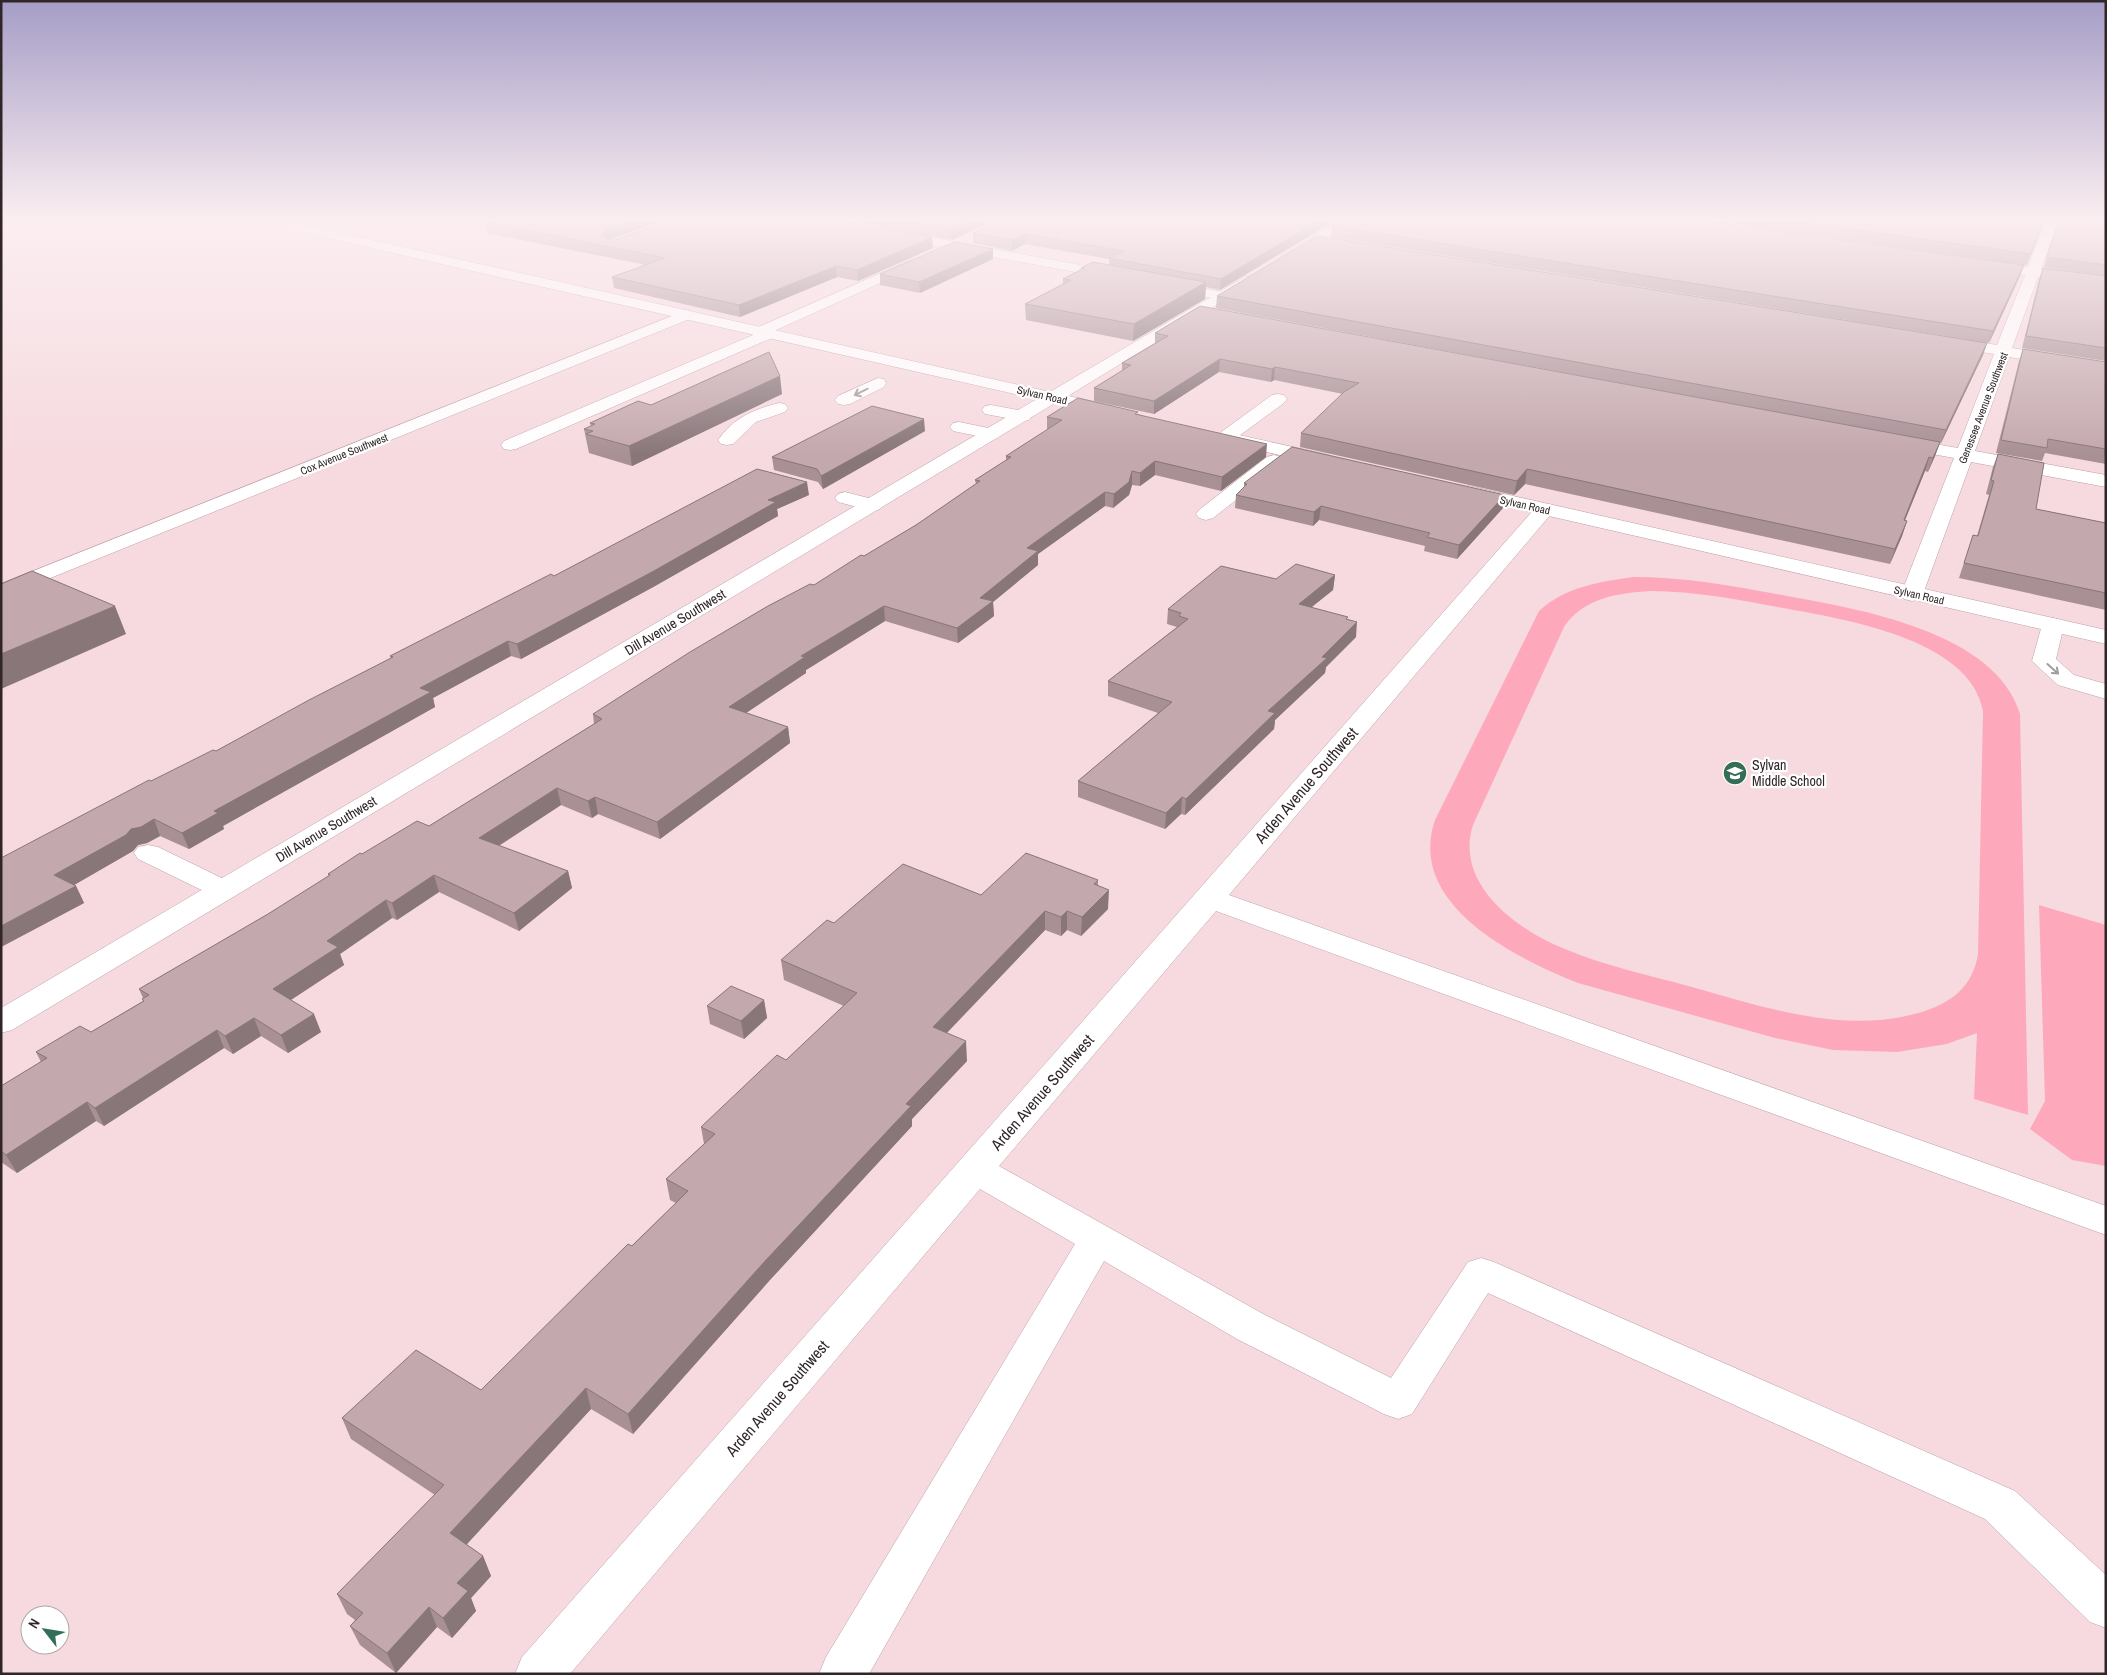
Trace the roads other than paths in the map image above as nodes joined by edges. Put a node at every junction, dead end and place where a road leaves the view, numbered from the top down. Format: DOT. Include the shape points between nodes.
graph roads {
  1 [pos="617,299"];
  2 [pos="835,299"];
  3 [pos="1218,299"];
  4 [pos="2023,299"];
  5 [pos="1198,311"];
  6 [pos="687,315"];
  7 [pos="1224,316"];
  8 [pos="763,333"];
  9 [pos="1939,341"];
  10 [pos="2004,351"];
  11 [pos="2106,368"];
  12 [pos="878,383"];
  13 [pos="1054,398"];
  14 [pos="1278,399"];
  15 [pos="844,400"];
  16 [pos="779,408"];
  17 [pos="991,410"];
  18 [pos="1121,413"];
  19 [pos="1023,416"];
  20 [pos="959,427"];
  21 [pos="1207,432"];
  22 [pos="992,434"];
  23 [pos="1226,437"];
  24 [pos="727,440"];
  25 [pos="1888,440"];
  26 [pos="510,445"];
  27 [pos="1288,451"];
  28 [pos="1965,455"];
  29 [pos="1335,462"];
  30 [pos="2106,481"];
  31 [pos="1450,488"];
  32 [pos="845,498"];
  33 [pos="873,505"];
  34 [pos="1544,510"];
  35 [pos="1206,514"];
  36 [pos="1,592"];
  37 [pos="1912,594"];
  38 [pos="2053,625"];
  39 [pos="2106,637"];
  40 [pos="2106,692"];
  41 [pos="148,852"];
  42 [pos="224,890"];
  43 [pos="1209,898"];
  44 [pos="1,1022"];
  45 [pos="975,1170"];
  46 [pos="2106,1220"];
  47 [pos="1098,1238"];
  48 [pos="2106,1606"];
  49 [pos="539,1674"];
  50 [pos="843,1674"];
  1 -- 6 [label="street, Sylvan Road"];
  2 -- 8 [label="street"];
  3 -- 5 [label="street, Dill Avenue Southwest"];
  4 -- 10 [label="street, Genessee Avenue Southwest"];
  5 -- 7 [label="street"];
  5 -- 13 [label="street, Dill Avenue Southwest"];
  6 -- 8 [label="street, Sylvan Road"];
  6 -- 36 [label="street, Cox Avenue Southwest"];
  8 -- 13 [label="street, Sylvan Road"];
  8 -- 26 [label="street"];
  9 -- 10 [label="street"];
  10 -- 11 [label="street"];
  10 -- 28 [label="street, Genessee Avenue Southwest"];
  12 -- 15 [label="street, one-way"];
  13 -- 18 [label="street, Sylvan Road"];
  13 -- 19 [label="street, Dill Avenue Southwest"];
  14 -- 23 [label="street"];
  16 -- 24 [label="street" via="759,412"];
  17 -- 19 [label="street"];
  19 -- 22 [label="street, Dill Avenue Southwest"];
  20 -- 22 [label="street"];
  21 -- 23 [label="street"];
  22 -- 33 [label="street, Dill Avenue Southwest"];
  23 -- 27 [label="street"];
  25 -- 28 [label="street"];
  27 -- 29 [label="street"];
  27 -- 35 [label="street"];
  28 -- 30 [label="street"];
  28 -- 37 [label="street, Genessee Avenue Southwest"];
  31 -- 34 [label="street, Sylvan Road"];
  32 -- 33 [label="street"];
  33 -- 42 [label="street, Dill Avenue Southwest"];
  34 -- 37 [label="street, Sylvan Road"];
  34 -- 43 [label="street, Arden Avenue Southwest"];
  37 -- 38 [label="street, Sylvan Road"];
  38 -- 39 [label="street, Sylvan Road"];
  38 -- 40 [label="street, one-way" via="2044,661 2066,680"];
  41 -- 42 [label="street"];
  42 -- 44 [label="street, Dill Avenue Southwest"];
  43 -- 45 [label="street, Arden Avenue Southwest"];
  43 -- 46 [label="street"];
  45 -- 47 [label="street"];
  45 -- 49 [label="street, Arden Avenue Southwest"];
  47 -- 48 [label="street" via="1251,1327 1398,1401 1481,1273 2000,1505"];
  47 -- 50 [label="street"];
}
